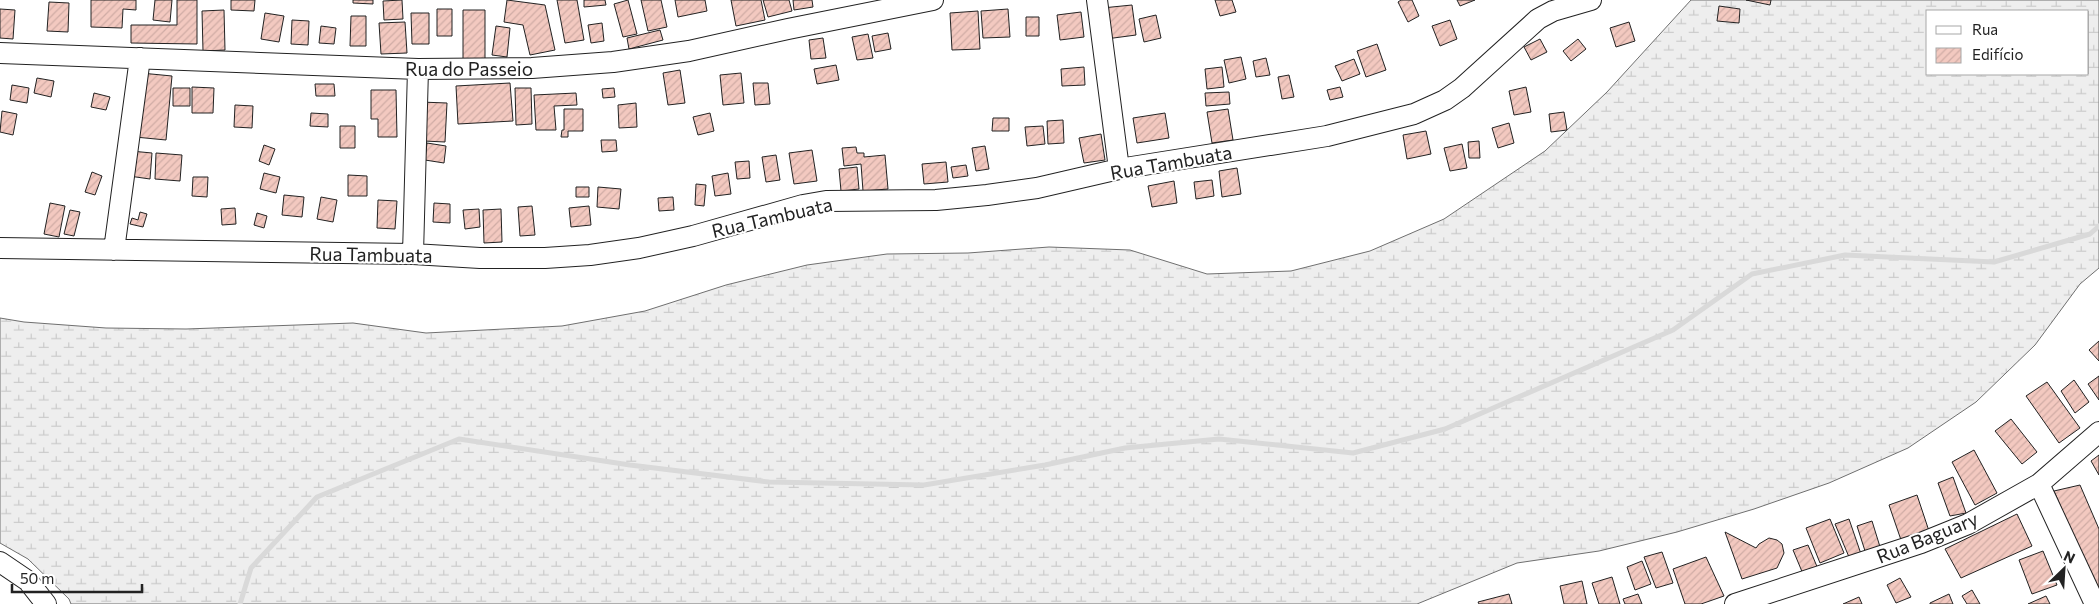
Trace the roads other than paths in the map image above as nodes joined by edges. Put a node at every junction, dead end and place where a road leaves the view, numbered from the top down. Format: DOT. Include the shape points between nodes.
graph roads {
  1 [pos="933,0"];
  2 [pos="1097,0"];
  3 [pos="1590,0"];
  4 [pos="0,53"];
  5 [pos="140,58"];
  6 [pos="418,69"];
  7 [pos="1119,169"];
  8 [pos="0,248"];
  9 [pos="114,250"];
  10 [pos="413,254"];
  11 [pos="2099,432"];
  12 [pos="2039,484"];
  13 [pos="0,562"];
  14 [pos="1767,599"];
  15 [pos="46,604"];
  16 [pos="1735,604"];
  17 [pos="2095,604"];
  1 -- 6 [label="street, Rua do Passeio" via="689,51 613,62 532,68"];
  2 -- 7 [label="street"];
  3 -- 7 [label="street, Rua Tambuata" via="1553,11 1538,20 1462,88 1414,114 1326,136"];
  4 -- 5 [label="street, Rua do Passeio"];
  5 -- 6 [label="street, Rua do Passeio"];
  5 -- 9 [label="street"];
  6 -- 10 [label="street"];
  7 -- 10 [label="street, Rua Tambuata" via="1038,188 987,195 936,200 826,201 693,236 590,255 480,258"];
  8 -- 9 [label="street, Rua Tambuata"];
  9 -- 10 [label="street, Rua Tambuata"];
  11 -- 12 [label="street, Rua Baguary"];
  12 -- 14 [label="street, Rua Baguary" via="1968,524"];
  12 -- 17 [label="street"];
  13 -- 15 [label="street" via="28,581"];
  14 -- 16 [label="street, Rua Baguary"];
}
